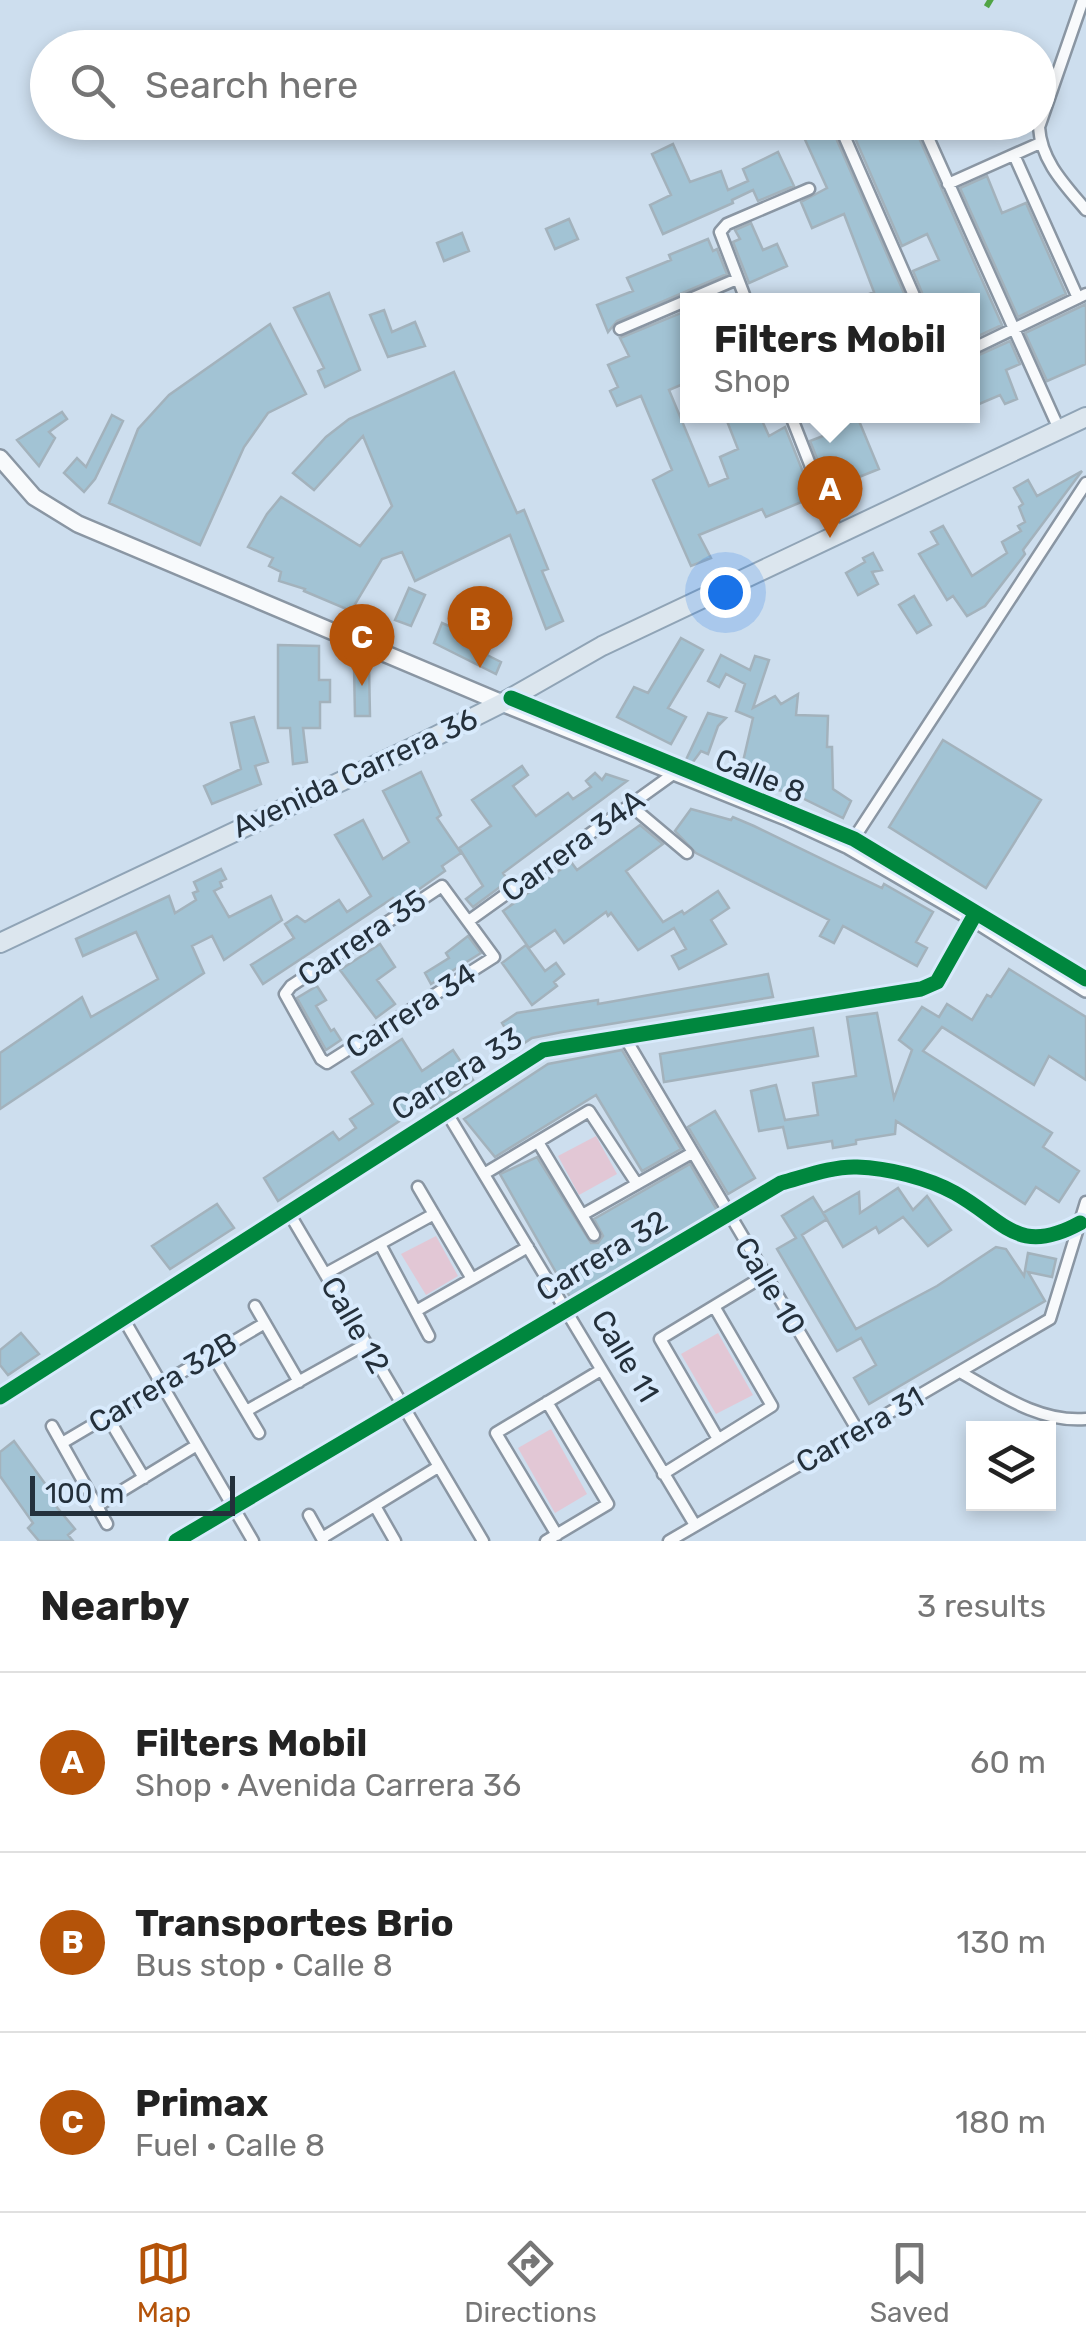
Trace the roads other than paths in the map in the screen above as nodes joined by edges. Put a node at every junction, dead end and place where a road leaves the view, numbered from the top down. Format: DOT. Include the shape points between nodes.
graph roads {
  1 [pos="1082,0"];
  2 [pos="1056,77"];
  3 [pos="847,140"];
  4 [pos="929,140"];
  5 [pos="1040,140"];
  6 [pos="1040,144"];
  7 [pos="1014,155"];
  8 [pos="948,184"];
  9 [pos="810,189"];
  10 [pos="1086,210"];
  11 [pos="737,279"];
  12 [pos="705,293"];
  13 [pos="743,293"];
  14 [pos="913,293"];
  15 [pos="1082,296"];
  16 [pos="680,304"];
  17 [pos="620,330"];
  18 [pos="1012,330"];
  19 [pos="980,345"];
  20 [pos="1086,417"];
  21 [pos="794,423"];
  22 [pos="1059,429"];
  23 [pos="0,458"];
  24 [pos="1086,483"];
  25 [pos="838,533"];
  26 [pos="502,703"];
  27 [pos="677,771"];
  28 [pos="630,805"];
  29 [pos="850,846"];
  30 [pos="687,854"];
  31 [pos="973,918"];
  32 [pos="470,920"];
  33 [pos="0,944"];
  34 [pos="1086,989"];
  35 [pos="624,1036"];
  36 [pos="328,1064"];
  37 [pos="447,1113"];
  38 [pos="538,1142"];
  39 [pos="692,1153"];
  40 [pos="484,1174"];
  41 [pos="637,1184"];
  42 [pos="418,1188"];
  43 [pos="1086,1202"];
  44 [pos="289,1212"];
  45 [pos="726,1213"];
  46 [pos="434,1214"];
  47 [pos="582,1215"];
  48 [pos="1080,1223"];
  49 [pos="594,1235"];
  50 [pos="380,1244"];
  51 [pos="528,1247"];
  52 [pos="325,1274"];
  53 [pos="764,1276"];
  54 [pos="472,1279"];
  55 [pos="255,1306"];
  56 [pos="714,1308"];
  57 [pos="565,1310"];
  58 [pos="416,1311"];
  59 [pos="123,1318"];
  60 [pos="265,1323"];
  61 [pos="430,1336"];
  62 [pos="366,1344"];
  63 [pos="212,1354"];
  64 [pos="601,1370"];
  65 [pos="960,1372"];
  66 [pos="299,1382"];
  67 [pos="162,1384"];
  68 [pos="0,1397"];
  69 [pos="547,1402"];
  70 [pos="402,1407"];
  71 [pos="246,1411"];
  72 [pos="107,1416"];
  73 [pos="1086,1419"];
  74 [pos="52,1426"];
  75 [pos="858,1431"];
  76 [pos="259,1433"];
  77 [pos="718,1439"];
  78 [pos="62,1443"];
  79 [pos="197,1444"];
  80 [pos="438,1467"];
  81 [pos="663,1474"];
  82 [pos="144,1478"];
  83 [pos="97,1506"];
  84 [pos="375,1506"];
  85 [pos="234,1507"];
  86 [pos="308,1515"];
  87 [pos="107,1524"];
  88 [pos="695,1525"];
  89 [pos="552,1538"];
  90 [pos="323,1540"];
  91 [pos="176,1541"];
  92 [pos="254,1541"];
  93 [pos="395,1541"];
  94 [pos="482,1541"];
  95 [pos="669,1541"];
  1 -- 2 [label="street"];
  3 -- 14 [label="street"];
  4 -- 8 [label="street"];
  5 -- 6 [label="street"];
  6 -- 7 [label="street"];
  6 -- 10 [label="street"];
  7 -- 8 [label="street"];
  7 -- 15 [label="street"];
  8 -- 18 [label="street"];
  9 -- 11 [label="street" via="720,232"];
  11 -- 12 [label="street"];
  11 -- 13 [label="street"];
  15 -- 18 [label="street"];
  16 -- 17 [label="street"];
  18 -- 19 [label="street"];
  18 -- 22 [label="street"];
  20 -- 22 [label="main road, Avenida Carrera 36"];
  21 -- 25 [label="street"];
  22 -- 25 [label="main road, Avenida Carrera 36"];
  23 -- 26 [label="main road, Calle 8" via="34,497 78,524"];
  24 -- 29 [label="street"];
  25 -- 26 [label="main road, Avenida Carrera 36" via="602,646"];
  26 -- 27 [label="main road, Calle 8"];
  26 -- 33 [label="main road, Avenida Carrera 36"];
  27 -- 28 [label="street, Carrera 34A"];
  27 -- 29 [label="main road, Calle 8"];
  28 -- 30 [label="street"];
  28 -- 32 [label="street, Carrera 34A"];
  29 -- 31 [label="main road, Calle 8"];
  31 -- 34 [label="main road, Calle 8"];
  31 -- 35 [label="street, Carrera 33" via="937,982 921,989"];
  32 -- 36 [label="street, Carrera 34" via="494,957"];
  32 -- 36 [label="street, Carrera 35" via="442,886 291,986 285,994"];
  35 -- 37 [label="street, Carrera 33" via="543,1050"];
  35 -- 39 [label="street, Calle 10"];
  37 -- 40 [label="street, Calle 11"];
  37 -- 44 [label="street, Carrera 33"];
  38 -- 40 [label="street"];
  38 -- 41 [label="street" via="588,1111"];
  38 -- 47 [label="street"];
  39 -- 41 [label="street"];
  39 -- 45 [label="street, Calle 10"];
  40 -- 51 [label="street, Calle 11"];
  41 -- 47 [label="street"];
  42 -- 46 [label="street"];
  43 -- 48 [label="street"];
  44 -- 52 [label="street, Calle 12"];
  44 -- 59 [label="street, Carrera 33"];
  45 -- 48 [label="street, Carrera 32" via="781,1184 856,1166 954,1192 1013,1234 1038,1239"];
  45 -- 53 [label="street, Calle 10"];
  45 -- 57 [label="street, Carrera 32"];
  46 -- 50 [label="street"];
  46 -- 54 [label="street"];
  47 -- 49 [label="street"];
  48 -- 65 [label="street, Carrera 31" via="1050,1319"];
  50 -- 52 [label="street"];
  50 -- 58 [label="street"];
  51 -- 54 [label="street"];
  51 -- 57 [label="street, Calle 11"];
  52 -- 62 [label="street, Calle 12"];
  53 -- 56 [label="street"];
  53 -- 75 [label="street, Calle 10"];
  54 -- 58 [label="street"];
  55 -- 60 [label="street"];
  56 -- 77 [label="street" via="772,1406"];
  56 -- 77 [label="street" via="660,1339"];
  57 -- 64 [label="street, Calle 11"];
  57 -- 70 [label="street, Carrera 32"];
  58 -- 61 [label="street"];
  59 -- 67 [label="street"];
  59 -- 68 [label="street, Carrera 33"];
  60 -- 63 [label="street, Carrera 32B"];
  60 -- 66 [label="street"];
  62 -- 66 [label="street"];
  62 -- 70 [label="street, Calle 12"];
  63 -- 67 [label="street, Carrera 32B"];
  63 -- 71 [label="street"];
  64 -- 69 [label="street"];
  64 -- 81 [label="street, Calle 11"];
  65 -- 73 [label="street" via="1046,1416"];
  65 -- 75 [label="street, Carrera 31"];
  66 -- 71 [label="street"];
  67 -- 72 [label="street, Carrera 32B"];
  67 -- 79 [label="street"];
  69 -- 89 [label="street" via="496,1432"];
  69 -- 89 [label="street" via="608,1504"];
  70 -- 80 [label="street, Calle 12"];
  70 -- 85 [label="street, Carrera 32"];
  71 -- 76 [label="street"];
  72 -- 78 [label="street, Carrera 32B"];
  72 -- 82 [label="street"];
  74 -- 78 [label="street"];
  75 -- 88 [label="street, Carrera 31"];
  77 -- 81 [label="street"];
  78 -- 83 [label="street"];
  79 -- 82 [label="street"];
  79 -- 85 [label="street"];
  80 -- 84 [label="street"];
  80 -- 94 [label="street, Calle 12"];
  81 -- 88 [label="street, Calle 11"];
  82 -- 83 [label="street"];
  83 -- 87 [label="street"];
  84 -- 90 [label="street"];
  84 -- 93 [label="street"];
  85 -- 91 [label="street, Carrera 32"];
  85 -- 92 [label="street"];
  86 -- 90 [label="street"];
  88 -- 95 [label="street, Carrera 31"];
}
